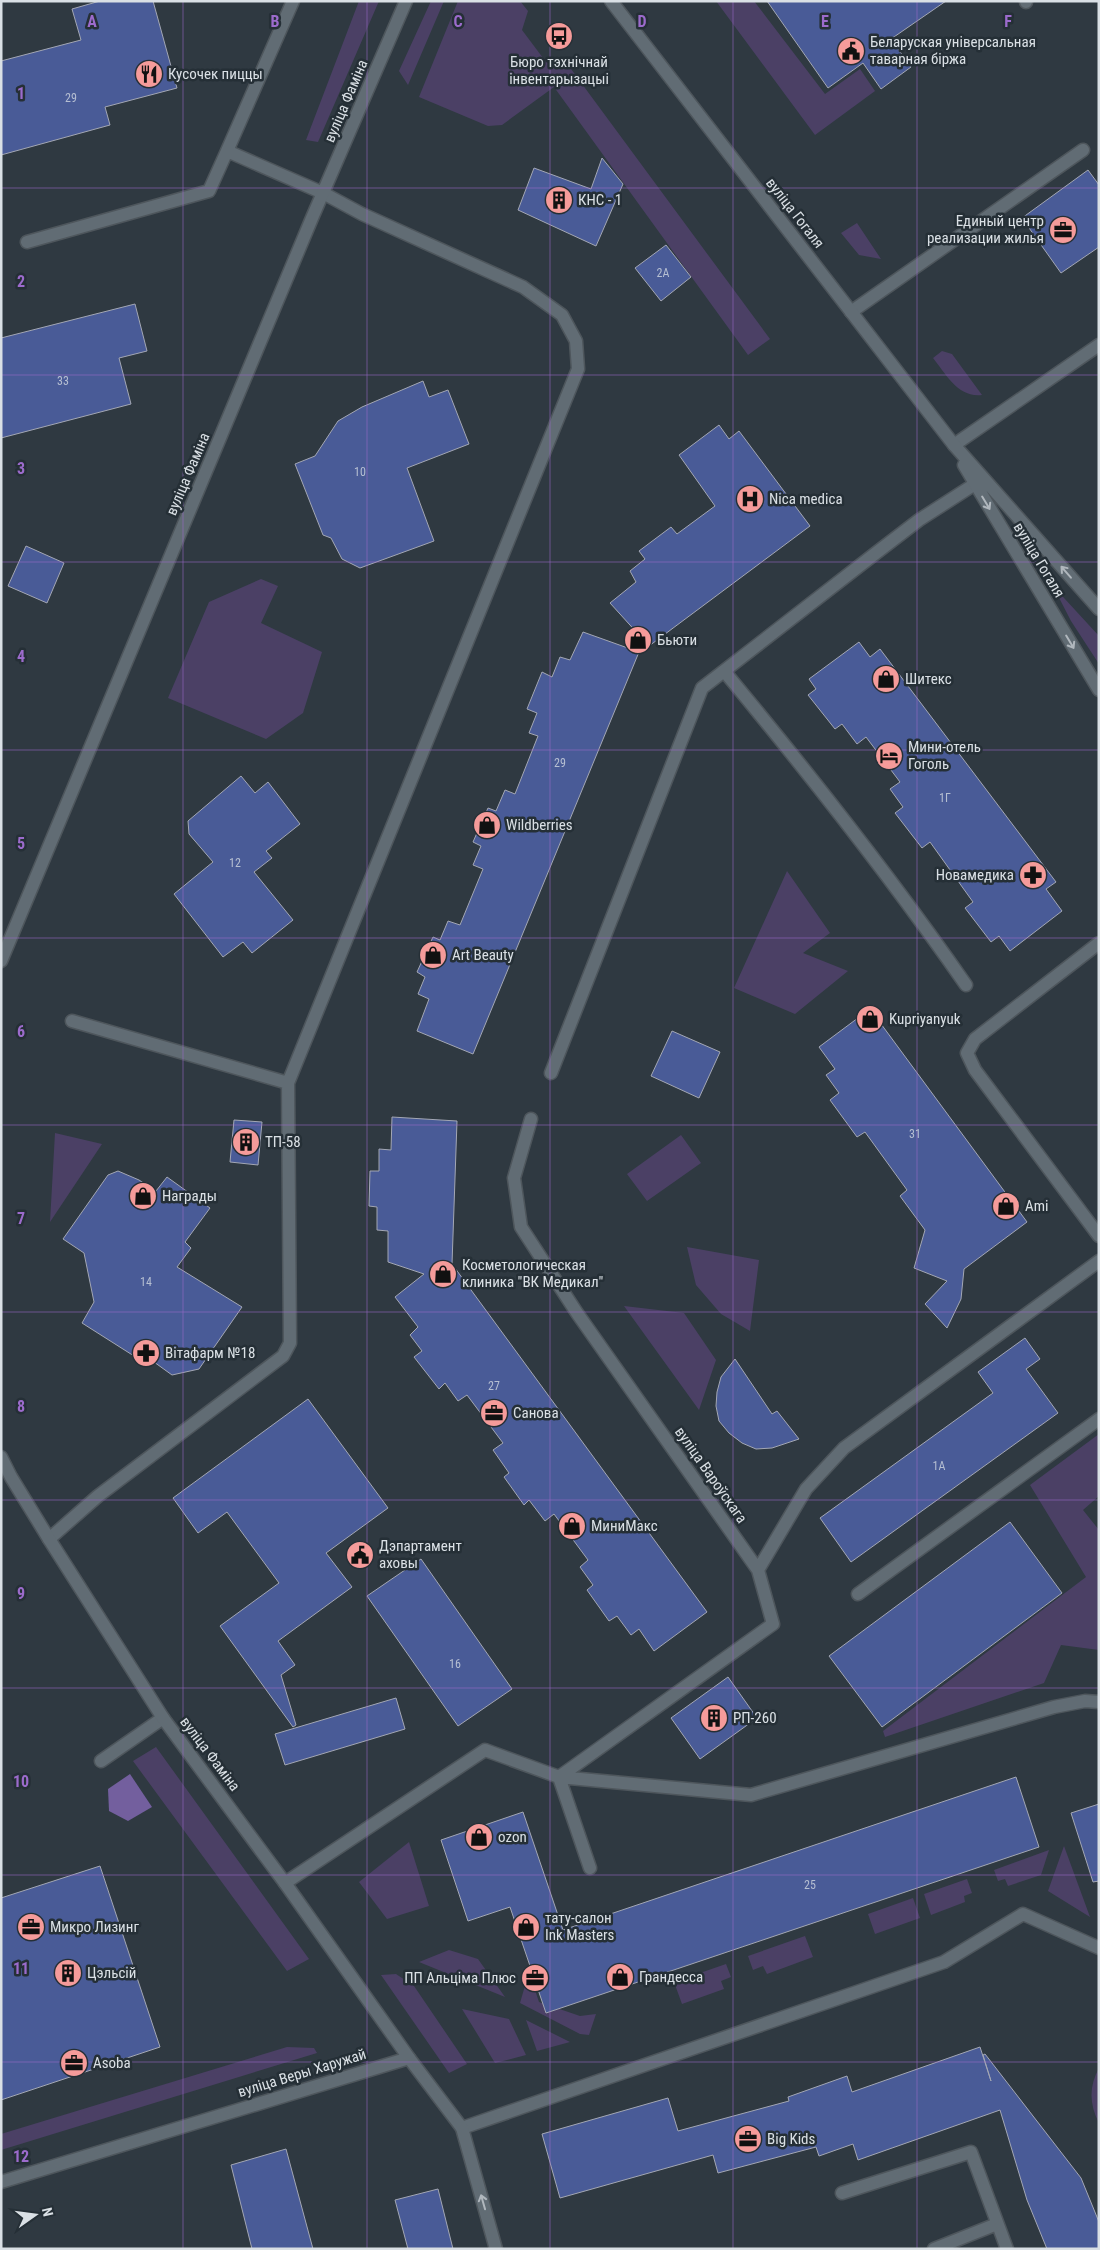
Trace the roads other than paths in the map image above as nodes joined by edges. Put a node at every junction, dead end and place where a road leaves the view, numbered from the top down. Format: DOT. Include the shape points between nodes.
graph roads {
  1 [pos="292,1"];
  2 [pos="406,1"];
  3 [pos="612,1"];
  4 [pos="1083,150"];
  5 [pos="227,151"];
  6 [pos="323,193"];
  7 [pos="28,242"];
  8 [pos="851,312"];
  9 [pos="1099,346"];
  10 [pos="954,445"];
  11 [pos="975,484"];
  12 [pos="1099,609"];
  13 [pos="724,671"];
  14 [pos="1099,690"];
  15 [pos="1099,943"];
  16 [pos="1,961"];
  17 [pos="966,984"];
  18 [pos="72,1021"];
  19 [pos="551,1073"];
  20 [pos="288,1084"];
  21 [pos="531,1119"];
  22 [pos="1099,1236"];
  23 [pos="1099,1261"];
  24 [pos="1099,1419"];
  25 [pos="1,1458"];
  26 [pos="49,1539"];
  27 [pos="758,1570"];
  28 [pos="858,1594"];
  29 [pos="1099,1702"];
  30 [pos="163,1718"];
  31 [pos="101,1761"];
  32 [pos="560,1777"];
  33 [pos="590,1868"];
  34 [pos="285,1883"];
  35 [pos="1099,1948"];
  36 [pos="409,2058"];
  37 [pos="462,2128"];
  38 [pos="1,2182"];
  39 [pos="842,2193"];
  40 [pos="997,2224"];
  41 [pos="496,2249"];
  42 [pos="934,2249"];
  43 [pos="1007,2249"];
  1 -- 5 [label="street"];
  2 -- 6 [label="street, вуліца Фаміна"];
  3 -- 8 [label="street, вуліца Гогаля"];
  4 -- 8 [label="street"];
  5 -- 6 [label="street"];
  5 -- 7 [label="street" via="209,191"];
  6 -- 16 [label="street, вуліца Фаміна"];
  6 -- 20 [label="street" via="523,287 562,315 576,342 578,369"];
  8 -- 10 [label="street, вуліца Гогаля"];
  9 -- 10 [label="street"];
  10 -- 11 [label="street, вуліца Гогаля"];
  12 -- 10 [label="street, вуліца Гогаля, one-way"];
  11 -- 13 [label="street" via="905,531"];
  11 -- 14 [label="street, вуліца Гогаля, one-way"];
  13 -- 17 [label="street" via="825,796"];
  13 -- 19 [label="street" via="702,688"];
  15 -- 22 [label="street" via="975,1039 967,1053 975,1070"];
  18 -- 20 [label="street"];
  20 -- 26 [label="street" via="290,1343 283,1356 106,1491"];
  21 -- 27 [label="street, вуліца Вароўскага" via="514,1178 521,1227 577,1313"];
  23 -- 27 [label="street" via="844,1448 806,1488"];
  24 -- 28 [label="street"];
  25 -- 26 [label="street, вуліца Фаміна"];
  26 -- 30 [label="street, вуліца Фаміна"];
  27 -- 32 [label="street, вуліца Вароўскага" via="774,1624"];
  29 -- 32 [label="street" via="1085,1701 1054,1707 751,1795"];
  30 -- 31 [label="street"];
  30 -- 34 [label="street, вуліца Фаміна"];
  32 -- 33 [label="street"];
  32 -- 34 [label="street" via="485,1750"];
  34 -- 36 [label="street, вуліца Фаміна"];
  35 -- 37 [label="street" via="1023,1914 944,1962"];
  36 -- 37 [label="street"];
  36 -- 38 [label="street, вуліца Веры Харужай"];
  41 -- 37 [label="street, one-way"];
  39 -- 40 [label="street" via="971,2152"];
  40 -- 42 [label="street"];
  40 -- 43 [label="street"];
}
